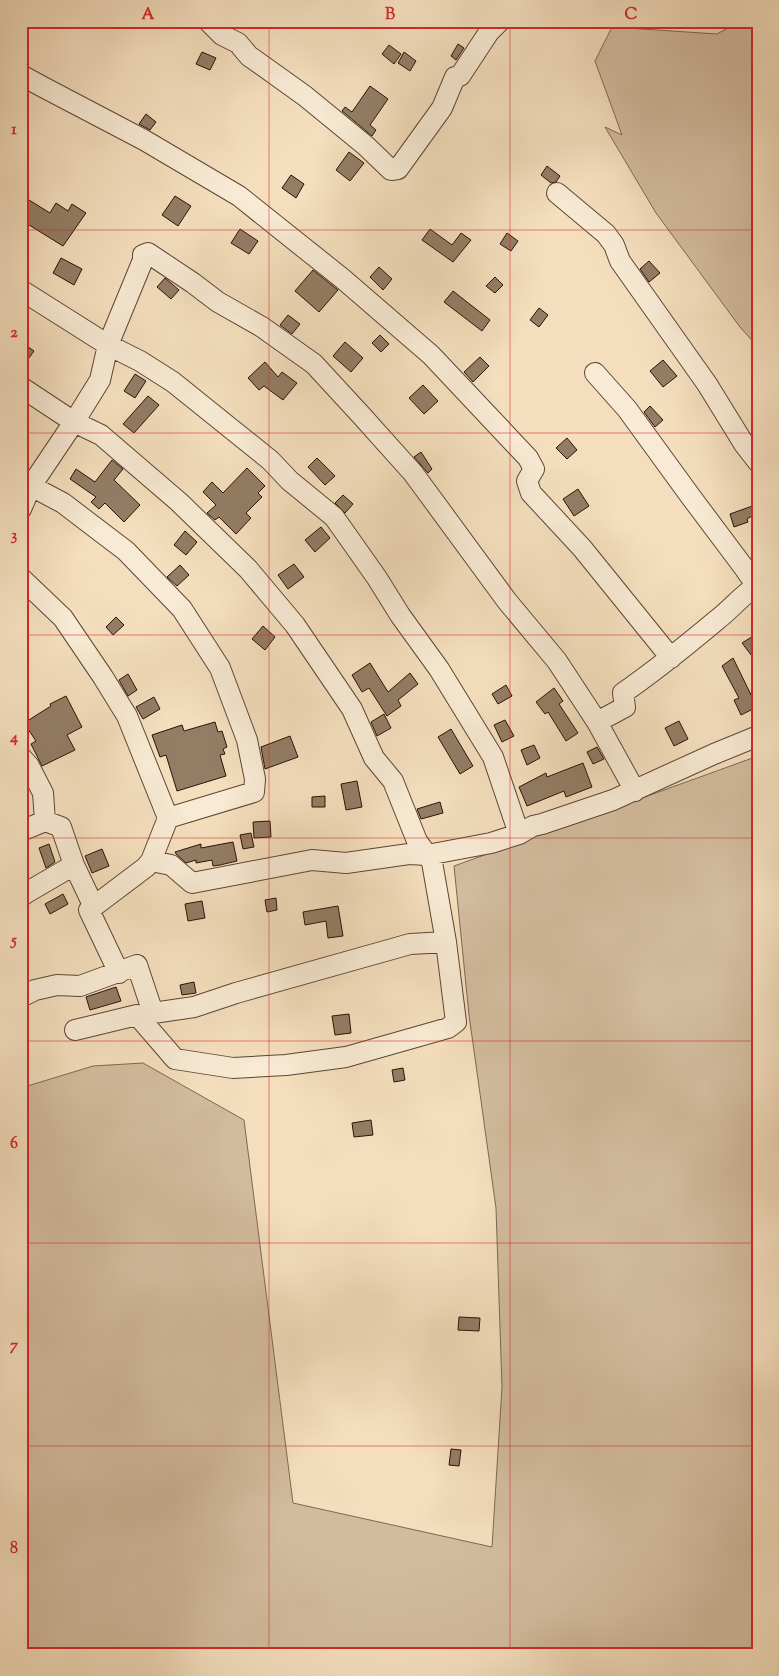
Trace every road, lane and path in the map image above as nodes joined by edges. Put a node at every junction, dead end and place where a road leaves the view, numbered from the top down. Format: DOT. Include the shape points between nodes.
graph roads {
  1 [pos="208,21"];
  2 [pos="500,21"];
  3 [pos="21,75"];
  4 [pos="557,193"];
  5 [pos="21,290"];
  6 [pos="108,345"];
  7 [pos="595,373"];
  8 [pos="21,387"];
  9 [pos="74,422"];
  10 [pos="758,462"];
  11 [pos="31,486"];
  12 [pos="21,509"];
  13 [pos="21,578"];
  14 [pos="757,587"];
  15 [pos="671,658"];
  16 [pos="597,722"];
  17 [pos="758,736"];
  18 [pos="21,757"];
  19 [pos="27,776"];
  20 [pos="634,791"];
  21 [pos="168,818"];
  22 [pos="45,821"];
  23 [pos="21,831"];
  24 [pos="519,834"];
  25 [pos="427,855"];
  26 [pos="151,861"];
  27 [pos="74,864"];
  28 [pos="21,897"];
  29 [pos="94,905"];
  30 [pos="446,942"];
  31 [pos="119,973"];
  32 [pos="21,997"];
  33 [pos="145,1014"];
  34 [pos="75,1030"];
  1 -- 2 [label="street" via="394,170 398,169 442,108 455,77 460,76"];
  3 -- 15 [label="street" via="144,140 239,196 344,279 431,355 528,458 534,469 527,481 531,492 582,548"];
  4 -- 10 [label="street" via="606,234 620,261"];
  5 -- 6 [label="street"];
  6 -- 9 [label="street" via="100,380"];
  6 -- 16 [label="street" via="143,255 148,253 314,364 413,474 507,601 557,661"];
  6 -- 24 [label="street" via="173,382 334,516 439,669 493,757"];
  7 -- 14 [label="street" via="627,409"];
  8 -- 9 [label="street"];
  9 -- 11 [label="street"];
  9 -- 25 [label="street" via="101,435 179,502 248,569 296,625 352,710 374,758 393,781 418,842"];
  11 -- 12 [label="street"];
  11 -- 21 [label="street" via="62,503 126,551 182,609 220,668 247,740 255,779 254,792"];
  13 -- 21 [label="street" via="63,618 127,716"];
  14 -- 15 [label="street" via="748,591"];
  15 -- 16 [label="street" via="623,693 625,707"];
  16 -- 20 [label="street"];
  17 -- 20 [label="street"];
  18 -- 19 [label="street" via="29,766"];
  19 -- 22 [label="street" via="43,793"];
  20 -- 24 [label="street" via="533,826"];
  21 -- 26 [label="street"];
  22 -- 23 [label="street"];
  22 -- 27 [label="street" via="61,827"];
  24 -- 25 [label="street" via="491,843"];
  25 -- 26 [label="street" via="409,854 346,864 312,860 192,883 170,865"];
  25 -- 30 [label="street" via="432,862"];
  26 -- 29 [label="street"];
  27 -- 28 [label="street"];
  27 -- 29 [label="street"];
  29 -- 31 [label="street" via="89,910"];
  30 -- 33 [label="street" via="410,944 194,1008"];
  30 -- 33 [label="street" via="454,1026 346,1056 286,1065 233,1068 175,1059"];
  31 -- 32 [label="street" via="80,986 57,985 35,990"];
  31 -- 33 [label="street" via="137,966"];
  33 -- 34 [label="street"];
}
